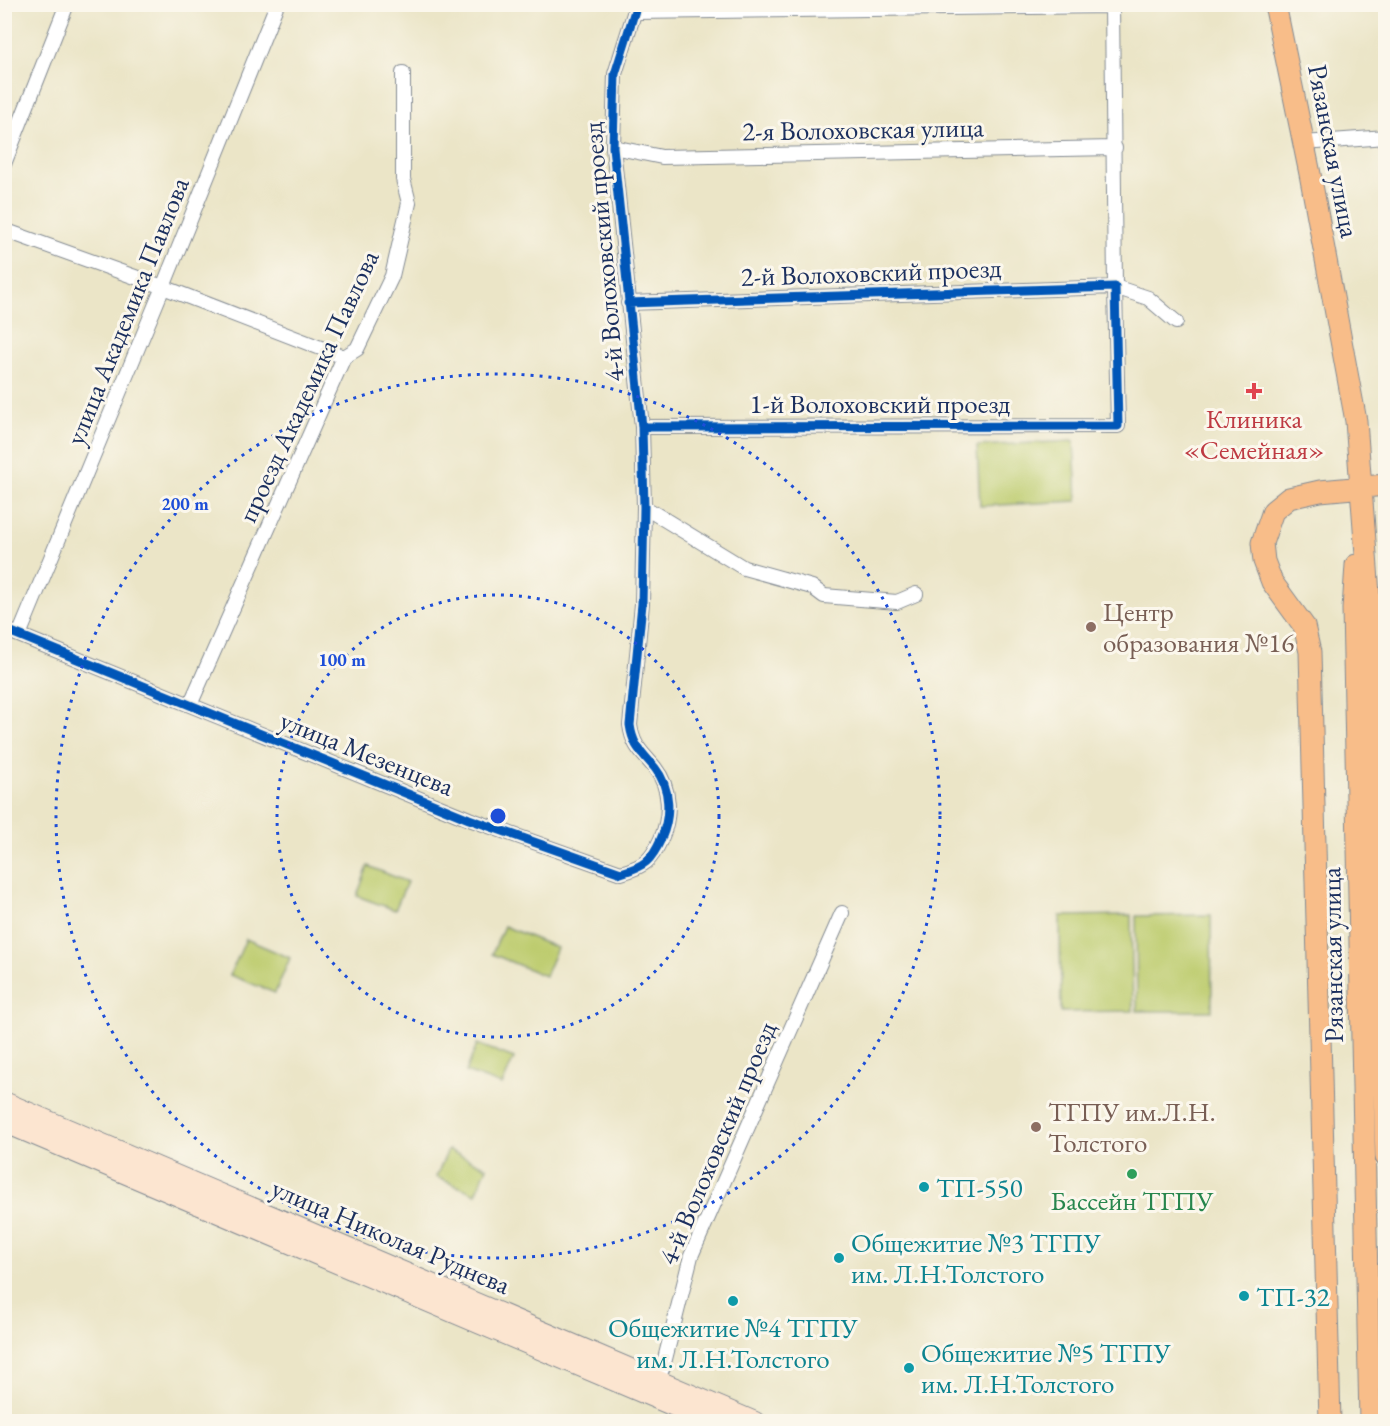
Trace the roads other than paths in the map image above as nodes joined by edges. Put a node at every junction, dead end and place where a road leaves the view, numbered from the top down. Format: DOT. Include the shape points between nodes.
graph roads {
  1 [pos="67,4"];
  2 [pos="277,4"];
  3 [pos="1275,4"];
  4 [pos="1112,5"];
  5 [pos="635,8"];
  6 [pos="403,73"];
  7 [pos="1386,137"];
  8 [pos="1304,143"];
  9 [pos="613,147"];
  10 [pos="1115,148"];
  11 [pos="4,164"];
  12 [pos="4,230"];
  13 [pos="163,287"];
  14 [pos="1115,287"];
  15 [pos="628,303"];
  16 [pos="1176,322"];
  17 [pos="344,357"];
  18 [pos="642,427"];
  19 [pos="1386,485"];
  20 [pos="1361,487"];
  21 [pos="644,507"];
  22 [pos="916,594"];
  23 [pos="4,629"];
  24 [pos="19,635"];
  25 [pos="1386,686"];
  26 [pos="190,705"];
  27 [pos="1374,708"];
  28 [pos="668,794"];
  29 [pos="842,913"];
  30 [pos="4,1102"];
  31 [pos="4,1122"];
  32 [pos="1386,1157"];
  33 [pos="654,1387"];
  34 [pos="712,1422"];
  35 [pos="756,1422"];
  36 [pos="1330,1422"];
  37 [pos="1371,1422"];
  1 -- 11 [label="street"];
  2 -- 13 [label="street, улица Академика Павлова"];
  3 -- 8 [label="main road, Рязанская улица"];
  4 -- 5 [label="street"];
  4 -- 10 [label="street"];
  5 -- 9 [label="street, 4-й Волоховский проезд" via="615,74"];
  6 -- 17 [label="street, проезд Академика Павлова" via="403,179 409,203 392,276 357,349"];
  7 -- 8 [label="street"];
  8 -- 20 [label="main road, Рязанская улица" via="1356,421"];
  9 -- 10 [label="street, 2-я Волоховская улица" via="662,157"];
  9 -- 15 [label="street, 4-й Волоховский проезд"];
  10 -- 14 [label="street"];
  12 -- 13 [label="street"];
  13 -- 17 [label="street"];
  13 -- 24 [label="street, улица Академика Павлова"];
  14 -- 15 [label="street, 2-й Волоховский проезд"];
  14 -- 16 [label="street" via="1148,298"];
  14 -- 18 [label="street, 1-й Волоховский проезд" via="1118,426"];
  15 -- 18 [label="street, 4-й Волоховский проезд"];
  17 -- 26 [label="street, проезд Академика Павлова"];
  18 -- 21 [label="street, 4-й Волоховский проезд"];
  19 -- 20 [label="main road"];
  20 -- 27 [label="main road, Рязанская улица"];
  20 -- 36 [label="main road" via="1289,498 1273,511 1262,543 1272,582 1304,626 1310,651"];
  20 -- 37 [label="main road, Рязанская улица" via="1353,609"];
  21 -- 22 [label="street" via="744,568 812,587 824,596 897,602"];
  21 -- 28 [label="street, 4-й Волоховский проезд" via="642,604 630,725 639,751 657,770"];
  23 -- 24 [label="street, улица Мезенцева"];
  24 -- 26 [label="street, улица Мезенцева"];
  25 -- 27 [label="main road"];
  26 -- 28 [label="street, улица Мезенцева" via="469,819 621,873 639,868 653,856 667,826"];
  27 -- 32 [label="main road, Рязанская улица"];
  29 -- 33 [label="street, 4-й Волоховский проезд" via="690,1256 663,1367"];
  30 -- 33 [label="street, улица Николая Руднева"];
  31 -- 33 [label="street, улица Николая Руднева"];
  33 -- 34 [label="street, улица Николая Руднева"];
  33 -- 35 [label="street, улица Николая Руднева"];
}
